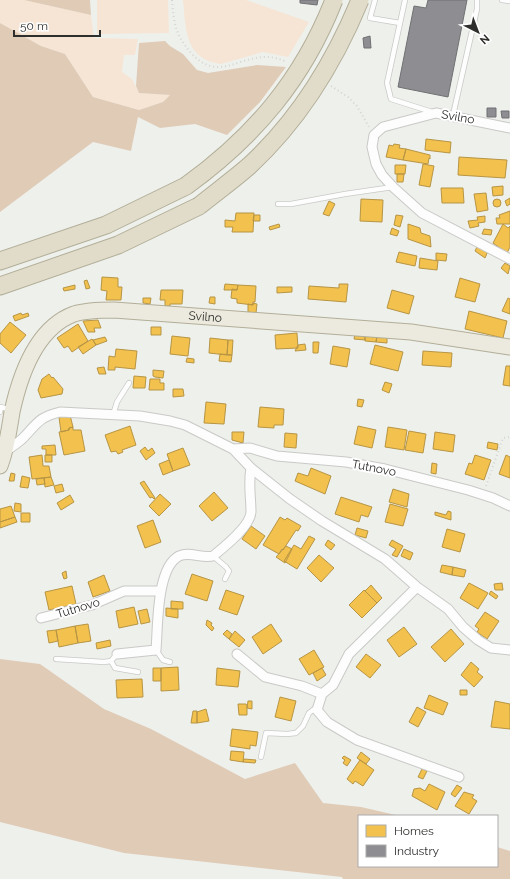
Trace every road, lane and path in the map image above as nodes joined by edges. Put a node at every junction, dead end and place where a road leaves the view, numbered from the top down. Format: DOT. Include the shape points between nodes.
graph roads {
  1 [pos="172,0"];
  2 [pos="334,0"];
  3 [pos="360,0"];
  4 [pos="375,0"];
  5 [pos="405,0"];
  6 [pos="477,0"];
  7 [pos="502,0"];
  8 [pos="510,2"];
  9 [pos="400,23"];
  10 [pos="292,65"];
  11 [pos="327,83"];
  12 [pos="436,113"];
  13 [pos="453,115"];
  14 [pos="510,128"];
  15 [pos="376,133"];
  16 [pos="393,188"];
  17 [pos="278,204"];
  18 [pos="510,259"];
  19 [pos="0,261"];
  20 [pos="0,286"];
  21 [pos="510,347"];
  22 [pos="129,383"];
  23 [pos="6,411"];
  24 [pos="113,415"];
  25 [pos="510,437"];
  26 [pos="233,449"];
  27 [pos="2,459"];
  28 [pos="251,468"];
  29 [pos="485,488"];
  30 [pos="510,506"];
  31 [pos="212,556"];
  32 [pos="225,579"];
  33 [pos="417,587"];
  34 [pos="161,591"];
  35 [pos="40,618"];
  36 [pos="156,650"];
  37 [pos="510,650"];
  38 [pos="238,654"];
  39 [pos="114,658"];
  40 [pos="56,659"];
  41 [pos="170,662"];
  42 [pos="138,672"];
  43 [pos="322,694"];
  44 [pos="318,707"];
  45 [pos="261,757"];
  46 [pos="459,778"];
  1 -- 10 [label="path" via="174,26 182,43 200,62 218,67 265,57"];
  2 -- 19 [label="highway, bridge" via="299,72 258,124 217,163 186,186 106,225"];
  3 -- 20 [label="highway, bridge" via="345,37 319,83 288,126 249,166 199,206 118,246"];
  4 -- 9 [label="lane" via="370,18"];
  5 -- 9 [label="lane"];
  6 -- 13 [label="lane"];
  7 -- 8 [label="lane"];
  9 -- 12 [label="lane" via="387,83 391,99"];
  11 -- 15 [label="path" via="357,106 368,126"];
  12 -- 13 [label="street, Svilno"];
  12 -- 15 [label="street, Svilno" via="383,127"];
  13 -- 14 [label="street, Svilno"];
  15 -- 16 [label="street" via="372,147 376,164"];
  16 -- 17 [label="lane"];
  16 -- 18 [label="street" via="422,213"];
  21 -- 23 [label="main road, Svilno" via="411,332 93,310 62,320 44,335 36,346"];
  22 -- 24 [label="lane" via="117,402"];
  23 -- 27 [label="main road, Svilno"];
  24 -- 26 [label="street, Tutnovo" via="156,418 185,425"];
  24 -- 27 [label="street, Tutnovo" via="66,412 45,415"];
  25 -- 29 [label="path" via="503,438"];
  26 -- 28 [label="street, Tutnovo"];
  26 -- 30 [label="street, Tutnovo" via="250,448 277,456 346,462 385,469 468,490"];
  28 -- 31 [label="street" via="249,520"];
  28 -- 33 [label="street, Tutnovo" via="322,521 385,558"];
  31 -- 32 [label="lane" via="229,571"];
  31 -- 34 [label="street" via="179,556 172,563"];
  33 -- 37 [label="street, Tutnovo" via="448,609 478,640 491,648"];
  33 -- 43 [label="street" via="349,654 333,685"];
  34 -- 35 [label="street, Tutnovo" via="124,591 92,605"];
  34 -- 36 [label="street" via="157,613"];
  36 -- 39 [label="street"];
  36 -- 41 [label="lane" via="163,660"];
  38 -- 43 [label="street" via="265,677"];
  39 -- 40 [label="lane"];
  39 -- 42 [label="lane" via="115,668"];
  43 -- 44 [label="street"];
  44 -- 45 [label="lane" via="309,713 303,726 296,733 266,733"];
  44 -- 46 [label="street" via="317,710 327,722 357,740"];
}
